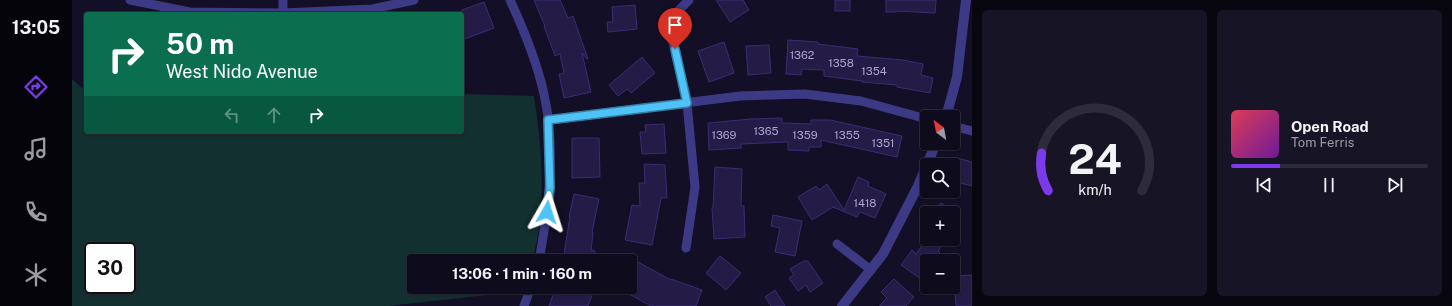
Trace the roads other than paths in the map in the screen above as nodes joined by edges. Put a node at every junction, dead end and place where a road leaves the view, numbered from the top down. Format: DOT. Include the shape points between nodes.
graph roads {
  1 [pos="130,0"];
  2 [pos="283,0"];
  3 [pos="414,0"];
  4 [pos="510,0"];
  5 [pos="689,0"];
  6 [pos="966,0"];
  7 [pos="190,12"];
  8 [pos="283,12"];
  9 [pos="305,12"];
  10 [pos="687,103"];
  11 [pos="948,110"];
  12 [pos="920,117"];
  13 [pos="548,120"];
  14 [pos="960,128"];
  15 [pos="972,132"];
  16 [pos="933,150"];
  17 [pos="837,244"];
  18 [pos="686,248"];
  19 [pos="541,254"];
  20 [pos="871,270"];
  21 [pos="528,294"];
  22 [pos="843,305"];
  23 [pos="524,306"];
  1 -- 7 [label="street"];
  2 -- 8 [label="street"];
  3 -- 9 [label="street" via="372,9"];
  4 -- 13 [label="street" via="537,69"];
  5 -- 10 [label="street" via="668,21"];
  6 -- 11 [label="street" via="957,77"];
  10 -- 12 [label="street" via="740,96 805,94 862,101"];
  10 -- 13 [label="street"];
  10 -- 18 [label="street" via="694,187"];
  13 -- 19 [label="street" via="550,188"];
  14 -- 15 [label="street"];
  16 -- 20 [label="street" via="918,186"];
  17 -- 20 [label="street"];
  20 -- 22 [label="street"];
  21 -- 23 [label="street"];
}
